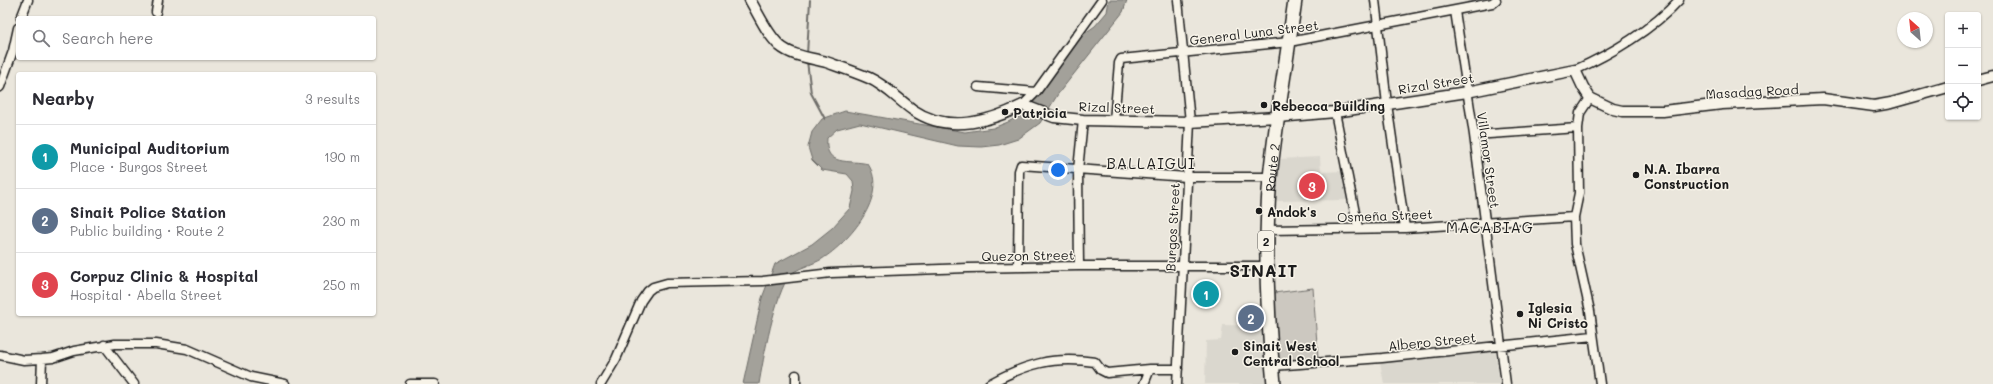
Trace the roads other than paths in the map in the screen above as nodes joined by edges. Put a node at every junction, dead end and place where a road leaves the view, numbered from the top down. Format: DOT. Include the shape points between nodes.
graph roads {
  1 [pos="28,0"];
  2 [pos="158,0"];
  3 [pos="750,0"];
  4 [pos="1102,0"];
  5 [pos="1178,0"];
  6 [pos="1295,0"];
  7 [pos="1375,0"];
  8 [pos="1496,0"];
  9 [pos="1679,0"];
  10 [pos="1456,10"];
  11 [pos="156,12"];
  12 [pos="22,16"];
  13 [pos="1378,24"];
  14 [pos="16,37"];
  15 [pos="1289,42"];
  16 [pos="1183,54"];
  17 [pos="1575,70"];
  18 [pos="1993,76"];
  19 [pos="1981,79"];
  20 [pos="0,87"];
  21 [pos="978,87"];
  22 [pos="1945,88"];
  23 [pos="1036,92"];
  24 [pos="1467,92"];
  25 [pos="1590,98"];
  26 [pos="1387,104"];
  27 [pos="1028,106"];
  28 [pos="1335,112"];
  29 [pos="1278,117"];
  30 [pos="1083,120"];
  31 [pos="1114,121"];
  32 [pos="1190,122"];
  33 [pos="1578,128"];
  34 [pos="1474,135"];
  35 [pos="1078,170"];
  36 [pos="1187,177"];
  37 [pos="1270,177"];
  38 [pos="1574,217"];
  39 [pos="1485,223"];
  40 [pos="1358,228"];
  41 [pos="1405,228"];
  42 [pos="1266,230"];
  43 [pos="1079,266"];
  44 [pos="1182,266"];
  45 [pos="1266,266"];
  46 [pos="1018,267"];
  47 [pos="1593,336"];
  48 [pos="104,345"];
  49 [pos="1500,346"];
  50 [pos="0,355"];
  51 [pos="42,359"];
  52 [pos="1272,366"];
  53 [pos="1150,369"];
  54 [pos="1178,369"];
  55 [pos="796,375"];
  56 [pos="41,384"];
  57 [pos="134,384"];
  58 [pos="285,384"];
  59 [pos="410,384"];
  60 [pos="435,384"];
  61 [pos="600,384"];
  62 [pos="796,384"];
  63 [pos="989,384"];
  64 [pos="1144,384"];
  65 [pos="1177,384"];
  66 [pos="1274,384"];
  67 [pos="1506,384"];
  68 [pos="1600,384"];
  1 -- 12 [label="street"];
  2 -- 11 [label="street"];
  3 -- 27 [label="street" via="781,46 796,54 870,78 926,117 952,124 964,124"];
  4 -- 23 [label="street"];
  5 -- 16 [label="street, Burgos Street"];
  6 -- 15 [label="highway, Route 2 / 2"];
  7 -- 13 [label="street"];
  8 -- 10 [label="street, General Luna Street"];
  9 -- 17 [label="street, Rizal Street" via="1667,14 1644,30"];
  10 -- 13 [label="street, General Luna Street"];
  10 -- 24 [label="street, Villamor Street"];
  13 -- 15 [label="street, General Luna Street"];
  13 -- 26 [label="street"];
  14 -- 20 [label="street"];
  15 -- 16 [label="street, General Luna Street"];
  15 -- 29 [label="highway, Route 2 / 2"];
  16 -- 31 [label="street, General Luna Street" via="1120,60"];
  16 -- 32 [label="street, Burgos Street"];
  17 -- 24 [label="street, Rizal Street"];
  17 -- 25 [label="street"];
  18 -- 19 [label="street"];
  21 -- 23 [label="street"];
  22 -- 25 [label="street, Masadag Road" via="1874,106 1823,99 1722,104 1663,111 1628,111 1613,109"];
  23 -- 27 [label="street"];
  24 -- 26 [label="street, Rizal Street"];
  24 -- 34 [label="street, Villamor Street"];
  25 -- 33 [label="street" via="1580,113"];
  26 -- 28 [label="street, Rizal Street"];
  26 -- 41 [label="street"];
  27 -- 30 [label="street, Rizal Street" via="1054,117"];
  28 -- 29 [label="street, Rizal Street"];
  28 -- 40 [label="street"];
  29 -- 32 [label="street, Rizal Street"];
  29 -- 37 [label="highway, Route 2 / 2"];
  30 -- 31 [label="street, Rizal Street"];
  30 -- 35 [label="street"];
  31 -- 32 [label="street, Rizal Street"];
  32 -- 36 [label="street, Burgos Street"];
  33 -- 34 [label="street"];
  33 -- 38 [label="street" via="1579,193"];
  34 -- 39 [label="street, Villamor Street"];
  35 -- 36 [label="street"];
  35 -- 43 [label="street"];
  35 -- 46 [label="street" via="1020,166"];
  36 -- 37 [label="street"];
  36 -- 44 [label="street, Burgos Street"];
  37 -- 42 [label="highway, Route 2 / 2"];
  38 -- 39 [label="street, Osmeña Street"];
  38 -- 47 [label="street" via="1575,244"];
  39 -- 41 [label="street, Osmeña Street"];
  39 -- 49 [label="street, Villamor Street"];
  40 -- 41 [label="street, Osmeña Street"];
  40 -- 42 [label="street, Osmeña Street"];
  42 -- 45 [label="highway, Route 2 / 2"];
  43 -- 44 [label="street, Quezon Street"];
  43 -- 46 [label="street, Quezon Street"];
  44 -- 45 [label="street, Quezon Street"];
  44 -- 54 [label="street, Burgos Street"];
  45 -- 52 [label="highway, Route 2 / 2"];
  46 -- 61 [label="street, Quezon Street" via="831,273 763,281 667,283 653,287 641,301 616,359"];
  47 -- 49 [label="street, Albero Street"];
  47 -- 68 [label="street"];
  48 -- 51 [label="street"];
  48 -- 57 [label="street"];
  48 -- 58 [label="street" via="149,344 187,349 252,377"];
  49 -- 52 [label="street, Albero Street"];
  49 -- 67 [label="street, Villamor Street"];
  50 -- 51 [label="street" via="24,360"];
  51 -- 56 [label="street"];
  52 -- 66 [label="highway, Route 2 / 2"];
  53 -- 54 [label="street"];
  53 -- 63 [label="street" via="1110,374 1103,372 1095,362 1048,362 1024,366"];
  53 -- 64 [label="street"];
  54 -- 65 [label="street, Burgos Street"];
  55 -- 62 [label="street"];
  59 -- 60 [label="street"];
}
